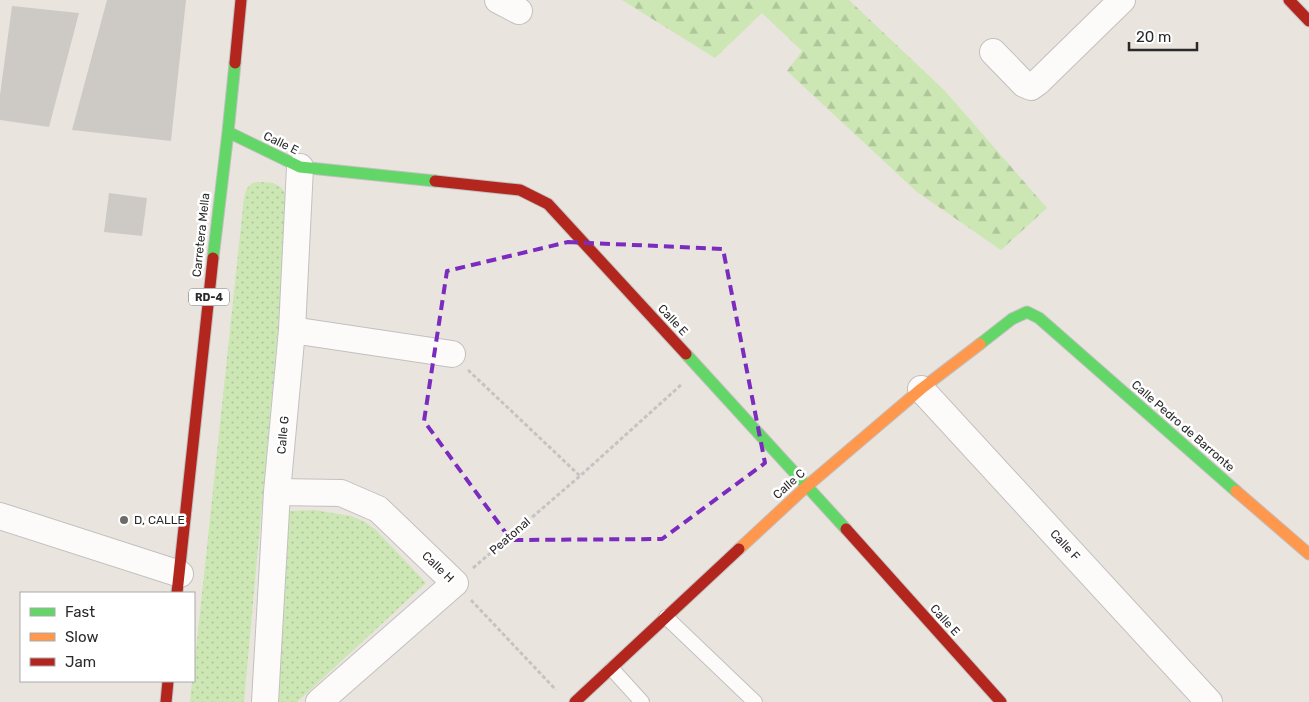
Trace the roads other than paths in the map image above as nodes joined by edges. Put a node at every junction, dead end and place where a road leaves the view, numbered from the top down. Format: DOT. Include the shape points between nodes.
graph roads {
  1 [pos="241,0"];
  2 [pos="1122,0"];
  3 [pos="1289,0"];
  4 [pos="1309,21"];
  5 [pos="992,52"];
  6 [pos="228,132"];
  7 [pos="300,167"];
  8 [pos="1039,318"];
  9 [pos="292,330"];
  10 [pos="452,354"];
  11 [pos="921,389"];
  12 [pos="807,486"];
  13 [pos="277,492"];
  14 [pos="0,516"];
  15 [pos="1309,554"];
  16 [pos="179,584"];
  17 [pos="666,617"];
  18 [pos="612,668"];
  19 [pos="168,682"];
  20 [pos="166,702"];
  21 [pos="265,702"];
  22 [pos="319,702"];
  23 [pos="575,702"];
  24 [pos="642,702"];
  25 [pos="755,702"];
  26 [pos="1001,702"];
  27 [pos="1209,702"];
  1 -- 6 [label="street, Carretera Mella / RD-4"];
  2 -- 5 [label="street" via="1031,87"];
  3 -- 4 [label="street"];
  6 -- 7 [label="street, Calle E"];
  6 -- 16 [label="street, Carretera Mella / RD-4"];
  7 -- 9 [label="street, Calle G"];
  7 -- 12 [label="street, Calle E" via="520,190 548,204"];
  8 -- 11 [label="street, Calle C" via="1027,312 1012,319"];
  8 -- 15 [label="street, Calle Pedro de Barronte"];
  9 -- 10 [label="street"];
  9 -- 13 [label="street, Calle G"];
  11 -- 12 [label="street, Calle C"];
  11 -- 27 [label="street, Calle F"];
  12 -- 17 [label="street, Calle C"];
  12 -- 26 [label="street, Calle E"];
  13 -- 21 [label="street, Calle G"];
  13 -- 22 [label="street, Calle H" via="341,493 378,509 455,583"];
  14 -- 16 [label="street"];
  17 -- 18 [label="street, Calle C"];
  17 -- 25 [label="lane"];
  18 -- 23 [label="street, Calle C"];
  18 -- 24 [label="lane"];
  19 -- 20 [label="street"];
}
